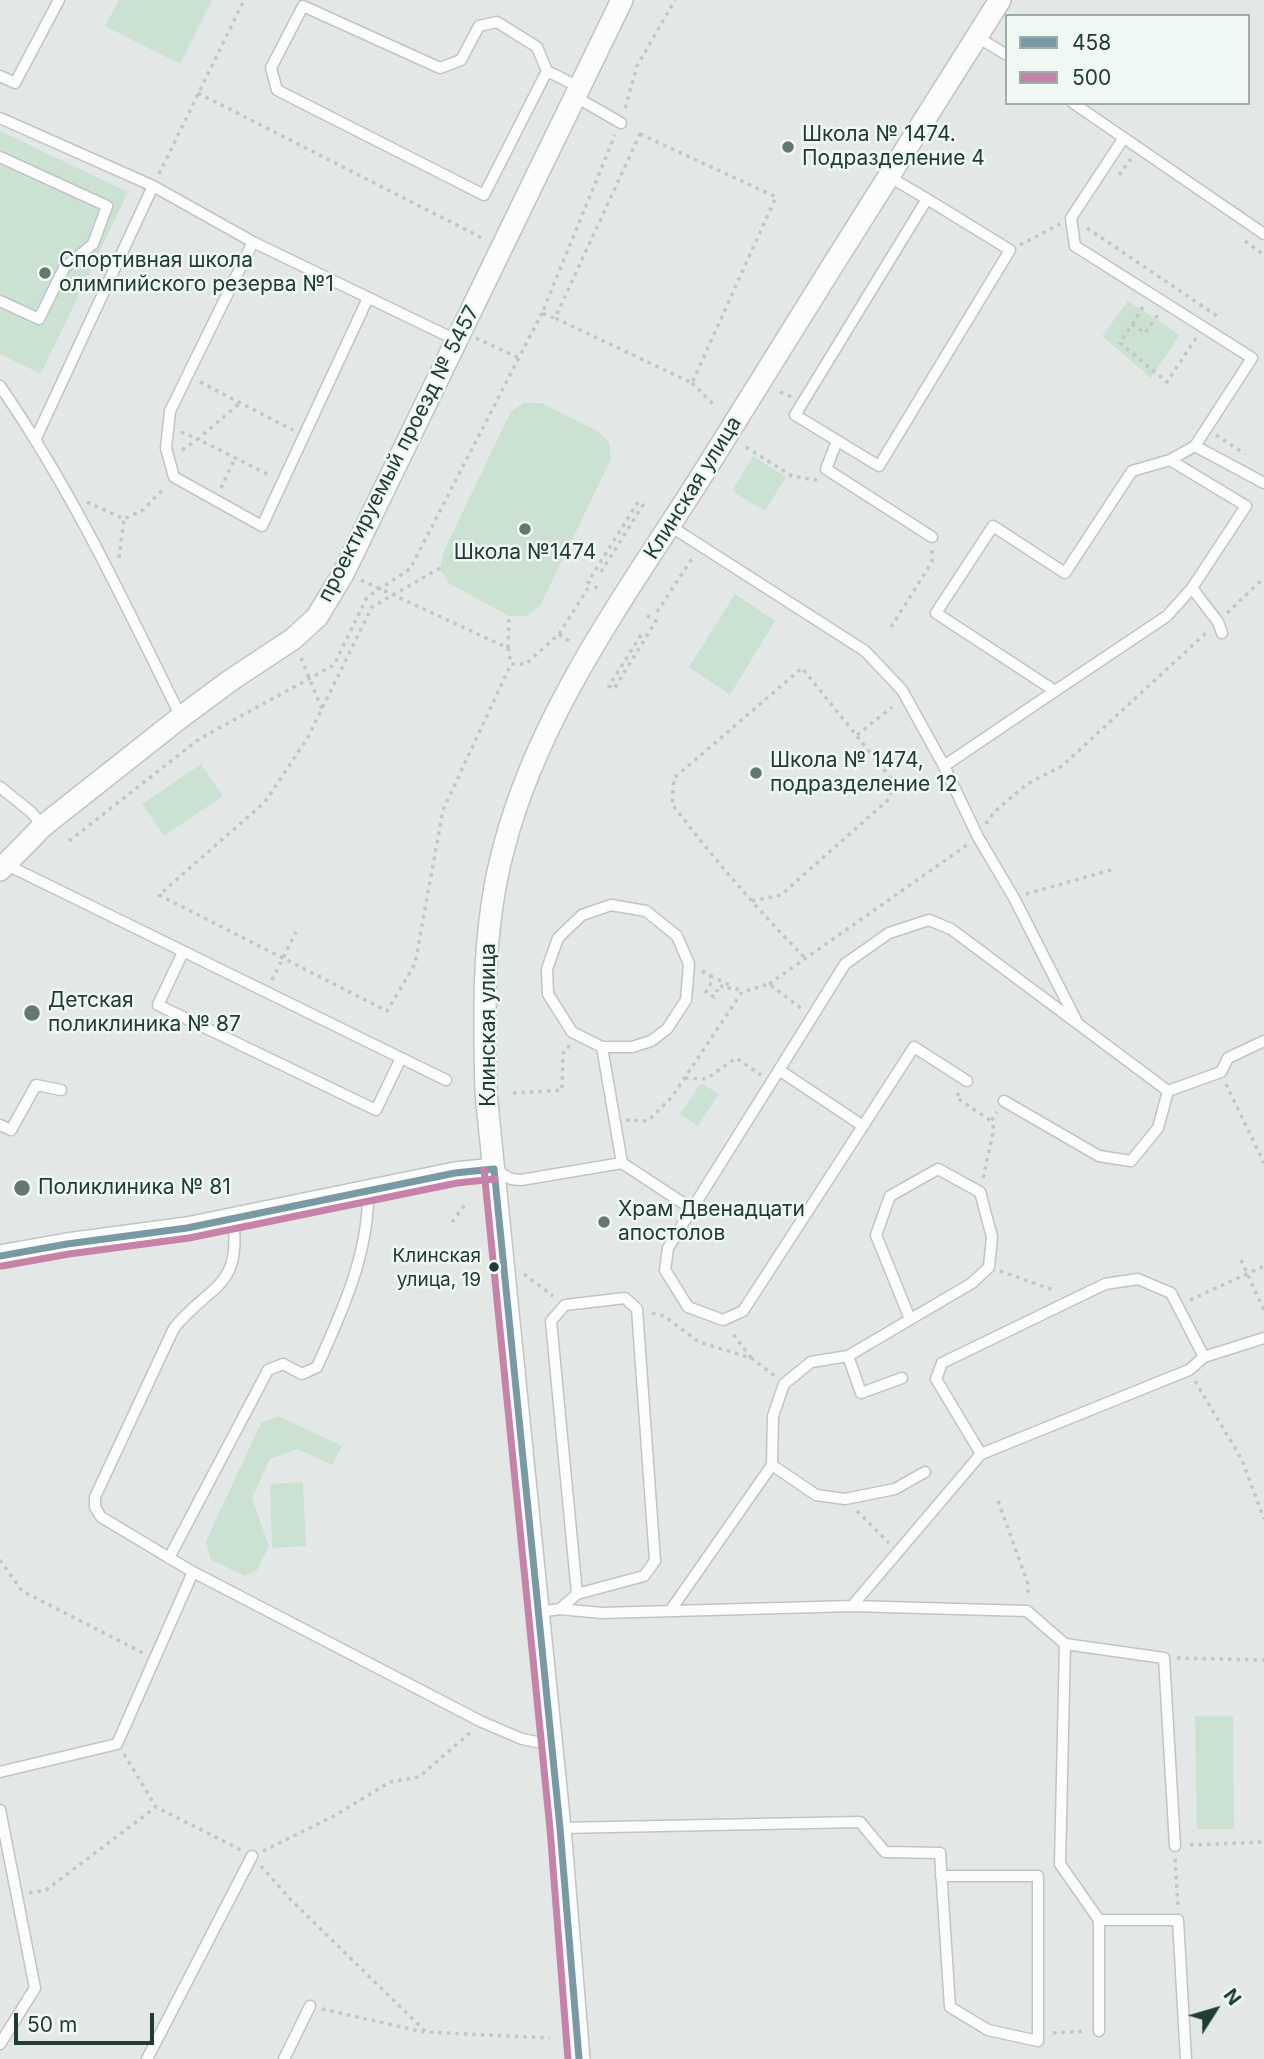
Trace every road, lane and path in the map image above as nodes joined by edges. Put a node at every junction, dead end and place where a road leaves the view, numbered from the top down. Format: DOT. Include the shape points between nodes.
graph roads {
  1 [pos="58,0"];
  2 [pos="244,0"];
  3 [pos="622,0"];
  4 [pos="675,0"];
  5 [pos="1000,0"];
  6 [pos="977,37"];
  7 [pos="1005,54"];
  8 [pos="547,71"];
  9 [pos="0,76"];
  10 [pos="576,92"];
  11 [pos="198,93"];
  12 [pos="1076,105"];
  13 [pos="0,118"];
  14 [pos="621,123"];
  15 [pos="1123,139"];
  16 [pos="0,157"];
  17 [pos="888,176"];
  18 [pos="153,186"];
  19 [pos="927,199"];
  20 [pos="1071,218"];
  21 [pos="1264,234"];
  22 [pos="253,242"];
  23 [pos="491,242"];
  24 [pos="1010,250"];
  25 [pos="368,298"];
  26 [pos="0,301"];
  27 [pos="1165,303"];
  28 [pos="1157,316"];
  29 [pos="555,318"];
  30 [pos="1167,322"];
  31 [pos="1132,324"];
  32 [pos="1186,334"];
  33 [pos="458,336"];
  34 [pos="519,358"];
  35 [pos="187,376"];
  36 [pos="692,383"];
  37 [pos="0,386"];
  38 [pos="240,403"];
  39 [pos="716,407"];
  40 [pos="168,426"];
  41 [pos="304,435"];
  42 [pos="36,438"];
  43 [pos="198,439"];
  44 [pos="837,441"];
  45 [pos="1195,446"];
  46 [pos="746,447"];
  47 [pos="235,458"];
  48 [pos="1170,460"];
  49 [pos="826,469"];
  50 [pos="174,477"];
  51 [pos="282,481"];
  52 [pos="1264,483"];
  53 [pos="66,492"];
  54 [pos="215,500"];
  55 [pos="124,519"];
  56 [pos="670,526"];
  57 [pos="932,537"];
  58 [pos="693,557"];
  59 [pos="440,568"];
  60 [pos="601,572"];
  61 [pos="1264,578"];
  62 [pos="116,583"];
  63 [pos="589,588"];
  64 [pos="1192,588"];
  65 [pos="379,589"];
  66 [pos="601,591"];
  67 [pos="391,595"];
  68 [pos="657,612"];
  69 [pos="643,614"];
  70 [pos="509,616"];
  71 [pos="1218,622"];
  72 [pos="891,627"];
  73 [pos="1222,633"];
  74 [pos="559,634"];
  75 [pos="640,635"];
  76 [pos="293,639"];
  77 [pos="569,641"];
  78 [pos="508,648"];
  79 [pos="511,664"];
  80 [pos="1055,691"];
  81 [pos="892,707"];
  82 [pos="322,709"];
  83 [pos="181,717"];
  84 [pos="857,735"];
  85 [pos="944,766"];
  86 [pos="0,787"];
  87 [pos="43,826"];
  88 [pos="978,837"];
  89 [pos="2,867"];
  90 [pos="1111,870"];
  91 [pos="1014,898"];
  92 [pos="752,901"];
  93 [pos="296,932"];
  94 [pos="183,952"];
  95 [pos="283,958"];
  96 [pos="805,958"];
  97 [pos="689,964"];
  98 [pos="710,975"];
  99 [pos="769,984"];
  100 [pos="733,987"];
  101 [pos="267,992"];
  102 [pos="743,992"];
  103 [pos="812,1016"];
  104 [pos="1078,1023"];
  105 [pos="1264,1041"];
  106 [pos="602,1047"];
  107 [pos="568,1050"];
  108 [pos="401,1058"];
  109 [pos="779,1070"];
  110 [pos="1221,1072"];
  111 [pos="685,1078"];
  112 [pos="446,1080"];
  113 [pos="771,1082"];
  114 [pos="967,1082"];
  115 [pos="61,1090"];
  116 [pos="1168,1091"];
  117 [pos="513,1093"];
  118 [pos="1004,1101"];
  119 [pos="974,1109"];
  120 [pos="614,1118"];
  121 [pos="991,1121"];
  122 [pos="0,1125"];
  123 [pos="863,1126"];
  124 [pos="622,1163"];
  125 [pos="1264,1163"];
  126 [pos="494,1169"];
  127 [pos="368,1192"];
  128 [pos="980,1192"];
  129 [pos="466,1203"];
  130 [pos="692,1209"];
  131 [pos="233,1218"];
  132 [pos="452,1222"];
  133 [pos="0,1256"];
  134 [pos="1241,1260"];
  135 [pos="1264,1266"];
  136 [pos="1247,1272"];
  137 [pos="524,1274"];
  138 [pos="1012,1276"];
  139 [pos="1076,1298"];
  140 [pos="565,1305"];
  141 [pos="1178,1306"];
  142 [pos="637,1309"];
  143 [pos="1264,1310"];
  144 [pos="909,1319"];
  145 [pos="723,1320"];
  146 [pos="1264,1338"];
  147 [pos="848,1356"];
  148 [pos="1204,1357"];
  149 [pos="751,1358"];
  150 [pos="1189,1370"];
  151 [pos="902,1378"];
  152 [pos="785,1384"];
  153 [pos="981,1454"];
  154 [pos="772,1465"];
  155 [pos="925,1472"];
  156 [pos="845,1499"];
  157 [pos="998,1501"];
  158 [pos="1264,1519"];
  159 [pos="898,1552"];
  160 [pos="169,1558"];
  161 [pos="0,1560"];
  162 [pos="192,1572"];
  163 [pos="577,1594"];
  164 [pos="852,1606"];
  165 [pos="549,1611"];
  166 [pos="670,1611"];
  167 [pos="1027,1611"];
  168 [pos="1065,1644"];
  169 [pos="1164,1658"];
  170 [pos="154,1659"];
  171 [pos="1264,1660"];
  172 [pos="482,1722"];
  173 [pos="117,1744"];
  174 [pos="552,1745"];
  175 [pos="0,1772"];
  176 [pos="156,1807"];
  177 [pos="0,1810"];
  178 [pos="560,1828"];
  179 [pos="1264,1842"];
  180 [pos="1174,1846"];
  181 [pos="252,1856"];
  182 [pos="941,1876"];
  183 [pos="15,1895"];
  184 [pos="1099,1920"];
  185 [pos="1178,1920"];
  186 [pos="310,2006"];
  187 [pos="1099,2031"];
  188 [pos="426,2032"];
  189 [pos="1038,2034"];
  190 [pos="550,2038"];
  191 [pos="0,2044"];
  192 [pos="147,2059"];
  193 [pos="284,2059"];
  194 [pos="579,2059"];
  195 [pos="1186,2059"];
  1 -- 9 [label="lane" via="15,83"];
  2 -- 11 [label="path"];
  3 -- 10 [label="street, проектируемый проезд № 5457"];
  4 -- 14 [label="path" via="637,66"];
  5 -- 6 [label="street, Клинская улица"];
  6 -- 7 [label="lane"];
  6 -- 17 [label="street, Клинская улица"];
  8 -- 8 [label="lane" via="484,195 277,90 271,68 303,6 440,68 461,60 479,26 497,22 537,47"];
  8 -- 10 [label="lane"];
  10 -- 14 [label="lane"];
  10 -- 33 [label="street, проектируемый проезд № 5457"];
  11 -- 18 [label="path"];
  11 -- 23 [label="path"];
  12 -- 15 [label="lane"];
  13 -- 18 [label="lane"];
  14 -- 29 [label="path" via="542,313"];
  15 -- 20 [label="lane"];
  15 -- 21 [label="lane"];
  16 -- 26 [label="lane" via="107,206 93,244 64,268 39,319"];
  17 -- 19 [label="lane"];
  17 -- 56 [label="street, Клинская улица"];
  18 -- 22 [label="lane"];
  18 -- 42 [label="lane"];
  19 -- 24 [label="lane"];
  19 -- 44 [label="lane" via="795,415"];
  20 -- 24 [label="path"];
  20 -- 27 [label="lane" via="1075,246"];
  22 -- 25 [label="lane"];
  22 -- 35 [label="lane"];
  24 -- 44 [label="lane" via="879,466"];
  25 -- 33 [label="lane"];
  25 -- 41 [label="lane"];
  27 -- 28 [label="path"];
  27 -- 45 [label="lane" via="1252,358"];
  28 -- 30 [label="path"];
  28 -- 31 [label="path" via="1144,307"];
  28 -- 31 [label="path" via="1145,333"];
  29 -- 36 [label="path"];
  29 -- 36 [label="path" via="640,134 776,197"];
  31 -- 32 [label="path" via="1120,343 1167,383 1195,340"];
  33 -- 34 [label="path"];
  33 -- 76 [label="street, проектируемый проезд № 5457" via="344,572 317,617"];
  35 -- 38 [label="path"];
  35 -- 40 [label="lane"];
  36 -- 39 [label="path"];
  37 -- 42 [label="lane"];
  38 -- 41 [label="path"];
  38 -- 43 [label="path"];
  40 -- 43 [label="path"];
  40 -- 50 [label="lane" via="166,448"];
  41 -- 51 [label="lane"];
  42 -- 53 [label="lane"];
  43 -- 47 [label="path"];
  44 -- 49 [label="lane"];
  45 -- 48 [label="lane"];
  45 -- 52 [label="lane"];
  46 -- 49 [label="path" via="792,476 815,480"];
  47 -- 51 [label="path"];
  47 -- 54 [label="path"];
  48 -- 64 [label="lane" via="1247,506"];
  48 -- 80 [label="lane" via="1132,471 1065,573 993,526 936,613"];
  49 -- 57 [label="lane"];
  50 -- 54 [label="lane"];
  50 -- 55 [label="path" via="143,510"];
  51 -- 54 [label="lane" via="262,526"];
  53 -- 55 [label="path"];
  53 -- 62 [label="lane"];
  55 -- 62 [label="path"];
  56 -- 85 [label="lane" via="865,651 902,690"];
  56 -- 126 [label="street, Клинская улица" via="545,734 503,848 490,914 484,985 486,1093"];
  57 -- 72 [label="path" via="932,562"];
  58 -- 68 [label="path"];
  59 -- 67 [label="path"];
  60 -- 66 [label="path" via="643,505 638,502 588,582"];
  61 -- 71 [label="path"];
  62 -- 83 [label="lane"];
  63 -- 74 [label="path"];
  64 -- 71 [label="lane"];
  64 -- 80 [label="lane" via="1167,617"];
  65 -- 67 [label="path"];
  67 -- 78 [label="path"];
  67 -- 82 [label="path" via="372,607"];
  69 -- 75 [label="path" via="656,621 614,689 609,686"];
  70 -- 78 [label="path"];
  71 -- 73 [label="lane"];
  71 -- 88 [label="path" via="1062,766 1027,784 994,812"];
  74 -- 77 [label="path"];
  74 -- 79 [label="path" via="526,664"];
  76 -- 82 [label="path"];
  76 -- 83 [label="street, проектируемый проезд № 5457"];
  78 -- 79 [label="path"];
  79 -- 95 [label="path" via="443,810 415,964 387,1011"];
  80 -- 85 [label="lane"];
  81 -- 84 [label="path"];
  82 -- 95 [label="path" via="265,802 159,895"];
  83 -- 87 [label="street, проектируемый проезд № 5457"];
  84 -- 92 [label="path" via="893,781 889,799 781,895"];
  84 -- 92 [label="path" via="802,668 674,778 671,804"];
  85 -- 88 [label="lane"];
  86 -- 87 [label="lane"];
  87 -- 89 [label="street, проектируемый проезд № 5457"];
  88 -- 91 [label="lane"];
  88 -- 96 [label="path"];
  89 -- 94 [label="lane"];
  90 -- 91 [label="path"];
  91 -- 104 [label="lane"];
  92 -- 96 [label="path"];
  93 -- 95 [label="path"];
  94 -- 101 [label="lane"];
  94 -- 108 [label="lane" via="158,1005 376,1110"];
  95 -- 101 [label="path"];
  96 -- 99 [label="path"];
  97 -- 98 [label="path"];
  97 -- 106 [label="lane" via="686,1000 667,1030 632,1047"];
  97 -- 106 [label="lane" via="677,936 646,911 611,905 582,915 566,930 558,938 547,969 548,995 572,1032"];
  98 -- 100 [label="path"];
  98 -- 100 [label="path" via="712,981 705,992 714,997 720,985"];
  99 -- 102 [label="path"];
  99 -- 103 [label="path"];
  100 -- 102 [label="path"];
  101 -- 108 [label="lane"];
  102 -- 111 [label="path"];
  103 -- 104 [label="lane" via="845,964 889,933 929,920 951,929"];
  103 -- 109 [label="lane"];
  104 -- 116 [label="lane"];
  105 -- 110 [label="lane" via="1228,1058"];
  106 -- 120 [label="lane"];
  107 -- 117 [label="path" via="563,1053 562,1090"];
  108 -- 112 [label="lane"];
  109 -- 113 [label="lane"];
  109 -- 123 [label="lane"];
  110 -- 116 [label="lane"];
  110 -- 125 [label="path"];
  111 -- 113 [label="path" via="706,1079 736,1058"];
  111 -- 120 [label="path" via="648,1121"];
  113 -- 130 [label="lane"];
  114 -- 123 [label="lane" via="914,1047"];
  115 -- 122 [label="lane" via="36,1085 11,1130"];
  116 -- 118 [label="lane" via="1158,1128 1131,1161 1099,1156"];
  118 -- 121 [label="path"];
  119 -- 121 [label="path"];
  120 -- 124 [label="lane"];
  121 -- 128 [label="path" via="994,1129"];
  123 -- 145 [label="lane" via="743,1311"];
  124 -- 126 [label="lane" via="521,1180"];
  124 -- 130 [label="lane"];
  126 -- 127 [label="street"];
  126 -- 165 [label="street, Клинская улица"];
  127 -- 131 [label="street"];
  127 -- 160 [label="lane" via="368,1215 346,1302 317,1367 302,1374 283,1364 268,1370"];
  128 -- 144 [label="lane" via="992,1237 989,1266 972,1283"];
  128 -- 144 [label="lane" via="938,1169 890,1196 876,1235"];
  129 -- 132 [label="path"];
  130 -- 145 [label="lane" via="668,1248 665,1270 688,1307"];
  131 -- 133 [label="street"];
  131 -- 160 [label="lane" via="236,1242 229,1273 174,1328 95,1497 101,1517"];
  134 -- 136 [label="path"];
  135 -- 136 [label="path"];
  136 -- 141 [label="path"];
  136 -- 143 [label="path"];
  137 -- 140 [label="path"];
  138 -- 139 [label="path"];
  139 -- 141 [label="lane" via="1105,1284 1138,1279 1171,1293"];
  139 -- 153 [label="lane" via="942,1363 936,1379"];
  140 -- 142 [label="lane" via="625,1298"];
  140 -- 163 [label="lane" via="551,1321"];
  141 -- 148 [label="lane"];
  142 -- 149 [label="path" via="664,1316 699,1342"];
  142 -- 163 [label="lane" via="655,1561 644,1576"];
  144 -- 147 [label="lane"];
  145 -- 149 [label="path"];
  146 -- 148 [label="lane"];
  147 -- 151 [label="lane" via="860,1393"];
  147 -- 152 [label="lane" via="811,1362"];
  148 -- 150 [label="lane"];
  149 -- 152 [label="path"];
  150 -- 153 [label="lane"];
  150 -- 158 [label="path" via="1242,1460"];
  152 -- 154 [label="lane" via="773,1416"];
  153 -- 159 [label="lane"];
  154 -- 156 [label="lane" via="816,1495"];
  154 -- 166 [label="lane"];
  155 -- 156 [label="lane" via="895,1489"];
  156 -- 159 [label="path"];
  157 -- 167 [label="path" via="1028,1584"];
  159 -- 164 [label="lane"];
  160 -- 162 [label="lane"];
  161 -- 170 [label="path" via="22,1591"];
  162 -- 170 [label="lane"];
  162 -- 172 [label="lane"];
  163 -- 165 [label="lane"];
  164 -- 166 [label="lane"];
  164 -- 167 [label="lane"];
  165 -- 166 [label="lane"];
  165 -- 174 [label="street, Клинская улица"];
  167 -- 168 [label="lane"];
  168 -- 169 [label="lane"];
  168 -- 184 [label="lane" via="1060,1864"];
  169 -- 171 [label="path"];
  169 -- 180 [label="lane"];
  170 -- 173 [label="lane"];
  172 -- 174 [label="lane" via="522,1740"];
  172 -- 181 [label="path" via="419,1777 390,1782"];
  173 -- 175 [label="lane"];
  173 -- 176 [label="path"];
  174 -- 178 [label="street, Клинская улица"];
  176 -- 181 [label="path"];
  176 -- 183 [label="path" via="46,1890"];
  177 -- 183 [label="lane"];
  178 -- 182 [label="lane" via="860,1822 885,1852 940,1853"];
  178 -- 194 [label="street, Клинская улица"];
  179 -- 180 [label="path"];
  180 -- 185 [label="path"];
  181 -- 188 [label="path"];
  181 -- 192 [label="lane"];
  182 -- 189 [label="lane" via="950,2007 988,2030 1038,2042"];
  182 -- 189 [label="lane" via="1038,1877"];
  183 -- 191 [label="lane" via="35,1988"];
  184 -- 185 [label="lane"];
  184 -- 187 [label="lane"];
  185 -- 195 [label="lane"];
  186 -- 188 [label="path"];
  186 -- 193 [label="lane"];
  187 -- 189 [label="path"];
  188 -- 190 [label="path"];
}
